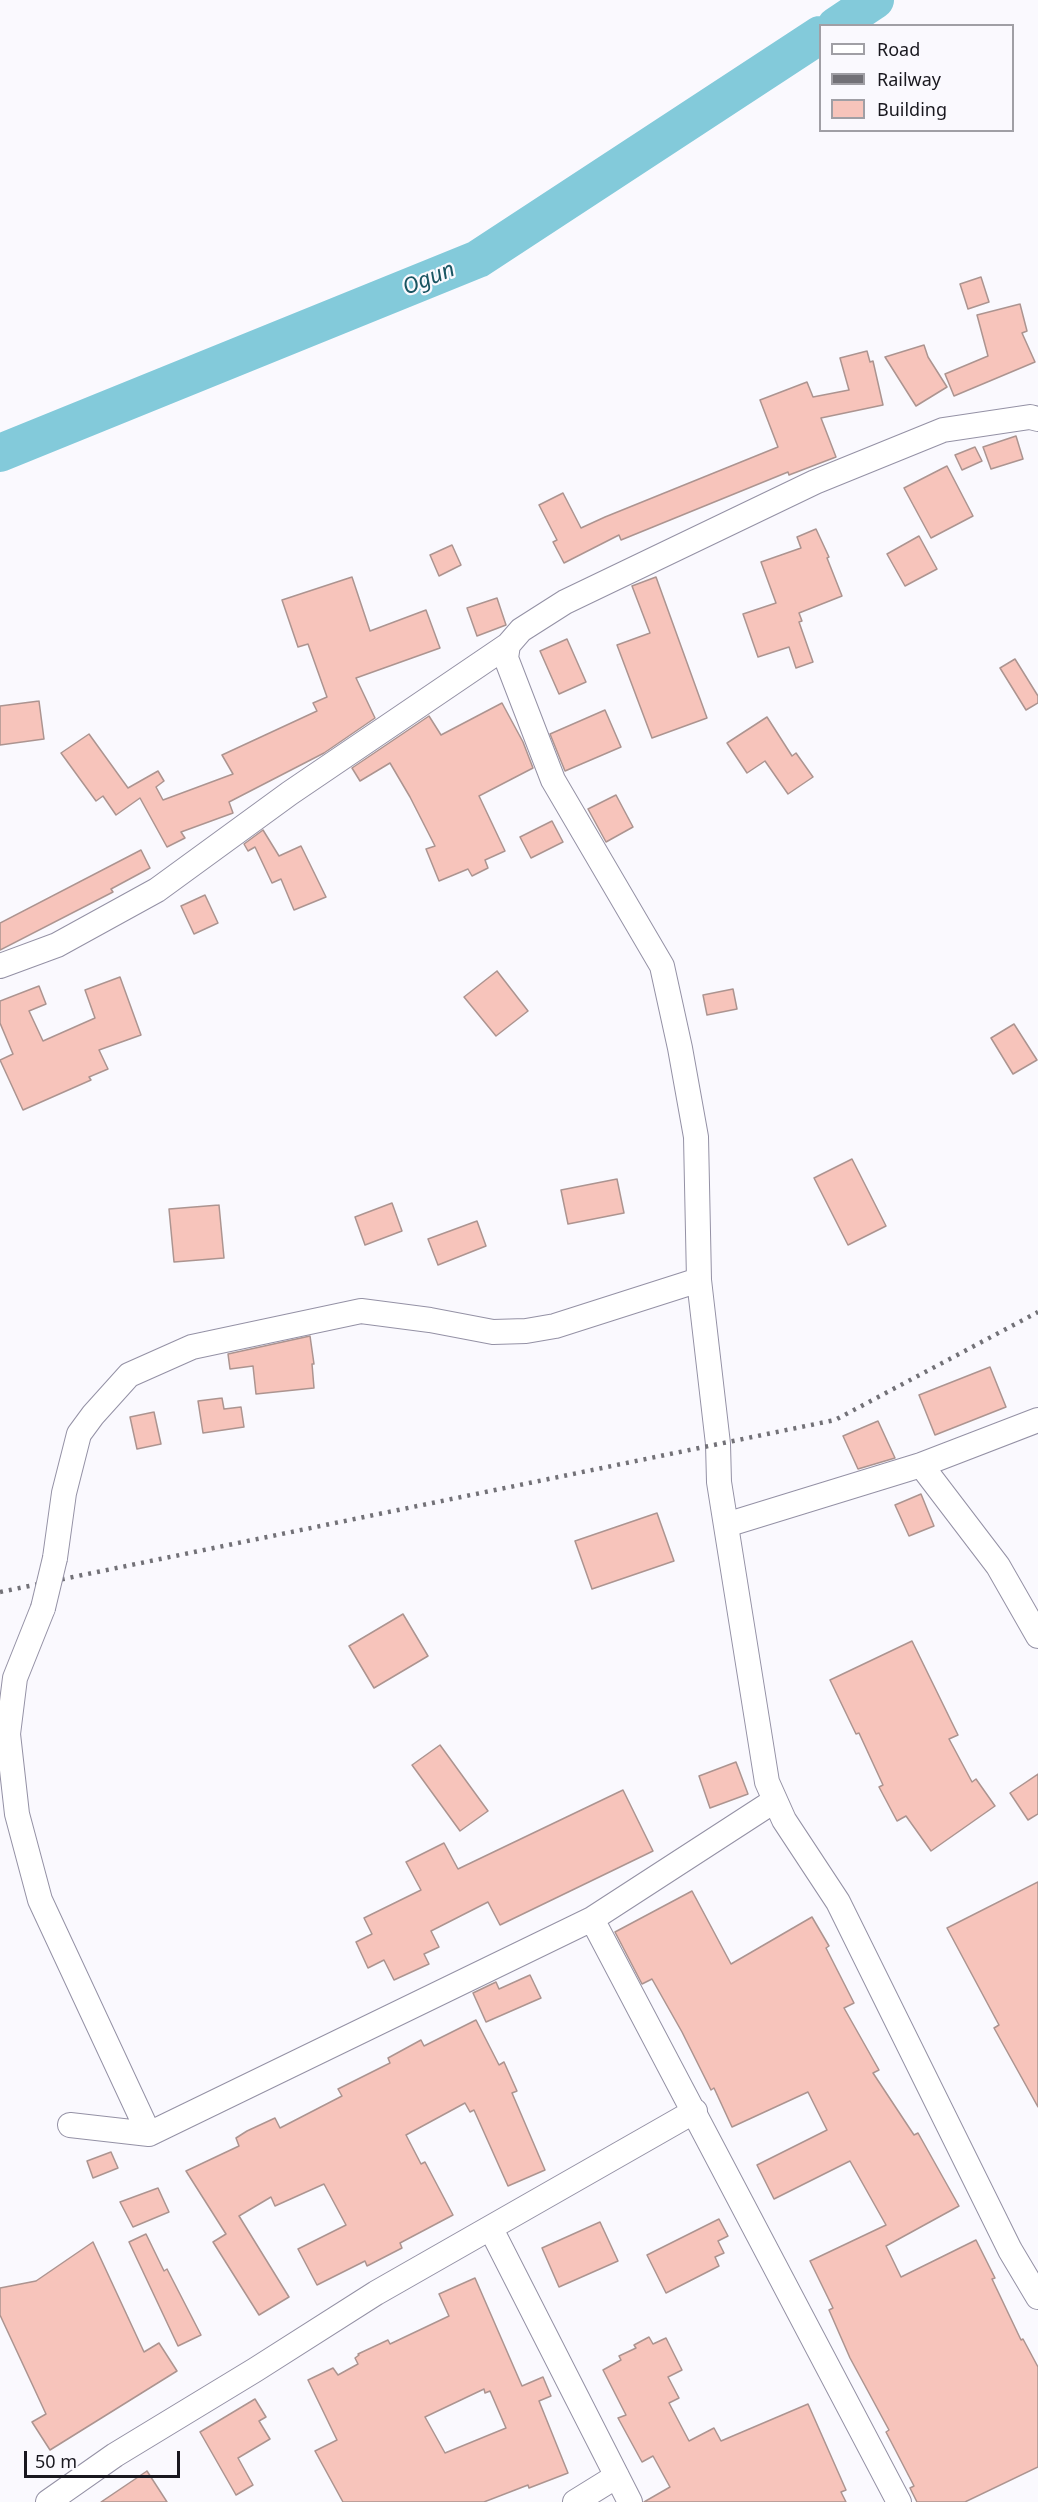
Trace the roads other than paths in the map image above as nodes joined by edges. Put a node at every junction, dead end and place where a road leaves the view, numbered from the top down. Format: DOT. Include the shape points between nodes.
graph roads {
  1 [pos="1038,418"];
  2 [pos="508,645"];
  3 [pos="0,966"];
  4 [pos="699,1280"];
  5 [pos="1038,1420"];
  6 [pos="921,1465"];
  7 [pos="726,1525"];
  8 [pos="1038,1636"];
  9 [pos="4,1734"];
  10 [pos="774,1802"];
  11 [pos="592,1919"];
  12 [pos="695,2111"];
  13 [pos="70,2125"];
  14 [pos="149,2134"];
  15 [pos="491,2229"];
  16 [pos="1029,2265"];
  17 [pos="1038,2297"];
  18 [pos="617,2476"];
  19 [pos="48,2502"];
  20 [pos="575,2502"];
  21 [pos="630,2502"];
  22 [pos="899,2502"];
  1 -- 2 [label="street" via="943,430 815,482 565,602 521,630"];
  2 -- 3 [label="street" via="290,793 157,890 57,945"];
  2 -- 4 [label="street" via="506,658 553,780 662,966 696,1137"];
  4 -- 7 [label="street"];
  4 -- 9 [label="street, bridge" via="555,1326 526,1331 493,1332 361,1311 192,1347 129,1376 79,1434 43,1608 15,1678"];
  5 -- 6 [label="street"];
  6 -- 7 [label="street"];
  6 -- 8 [label="street" via="998,1566"];
  7 -- 10 [label="street" via="760,1749"];
  9 -- 14 [label="street" via="17,1814 40,1900"];
  10 -- 11 [label="street"];
  10 -- 16 [label="street" via="838,1902 920,2069"];
  11 -- 12 [label="street"];
  11 -- 14 [label="street"];
  12 -- 15 [label="street"];
  12 -- 22 [label="street"];
  13 -- 14 [label="street"];
  15 -- 18 [label="street"];
  15 -- 19 [label="street" via="376,2293 115,2455"];
  16 -- 17 [label="street"];
  18 -- 20 [label="street"];
  18 -- 21 [label="street"];
}
